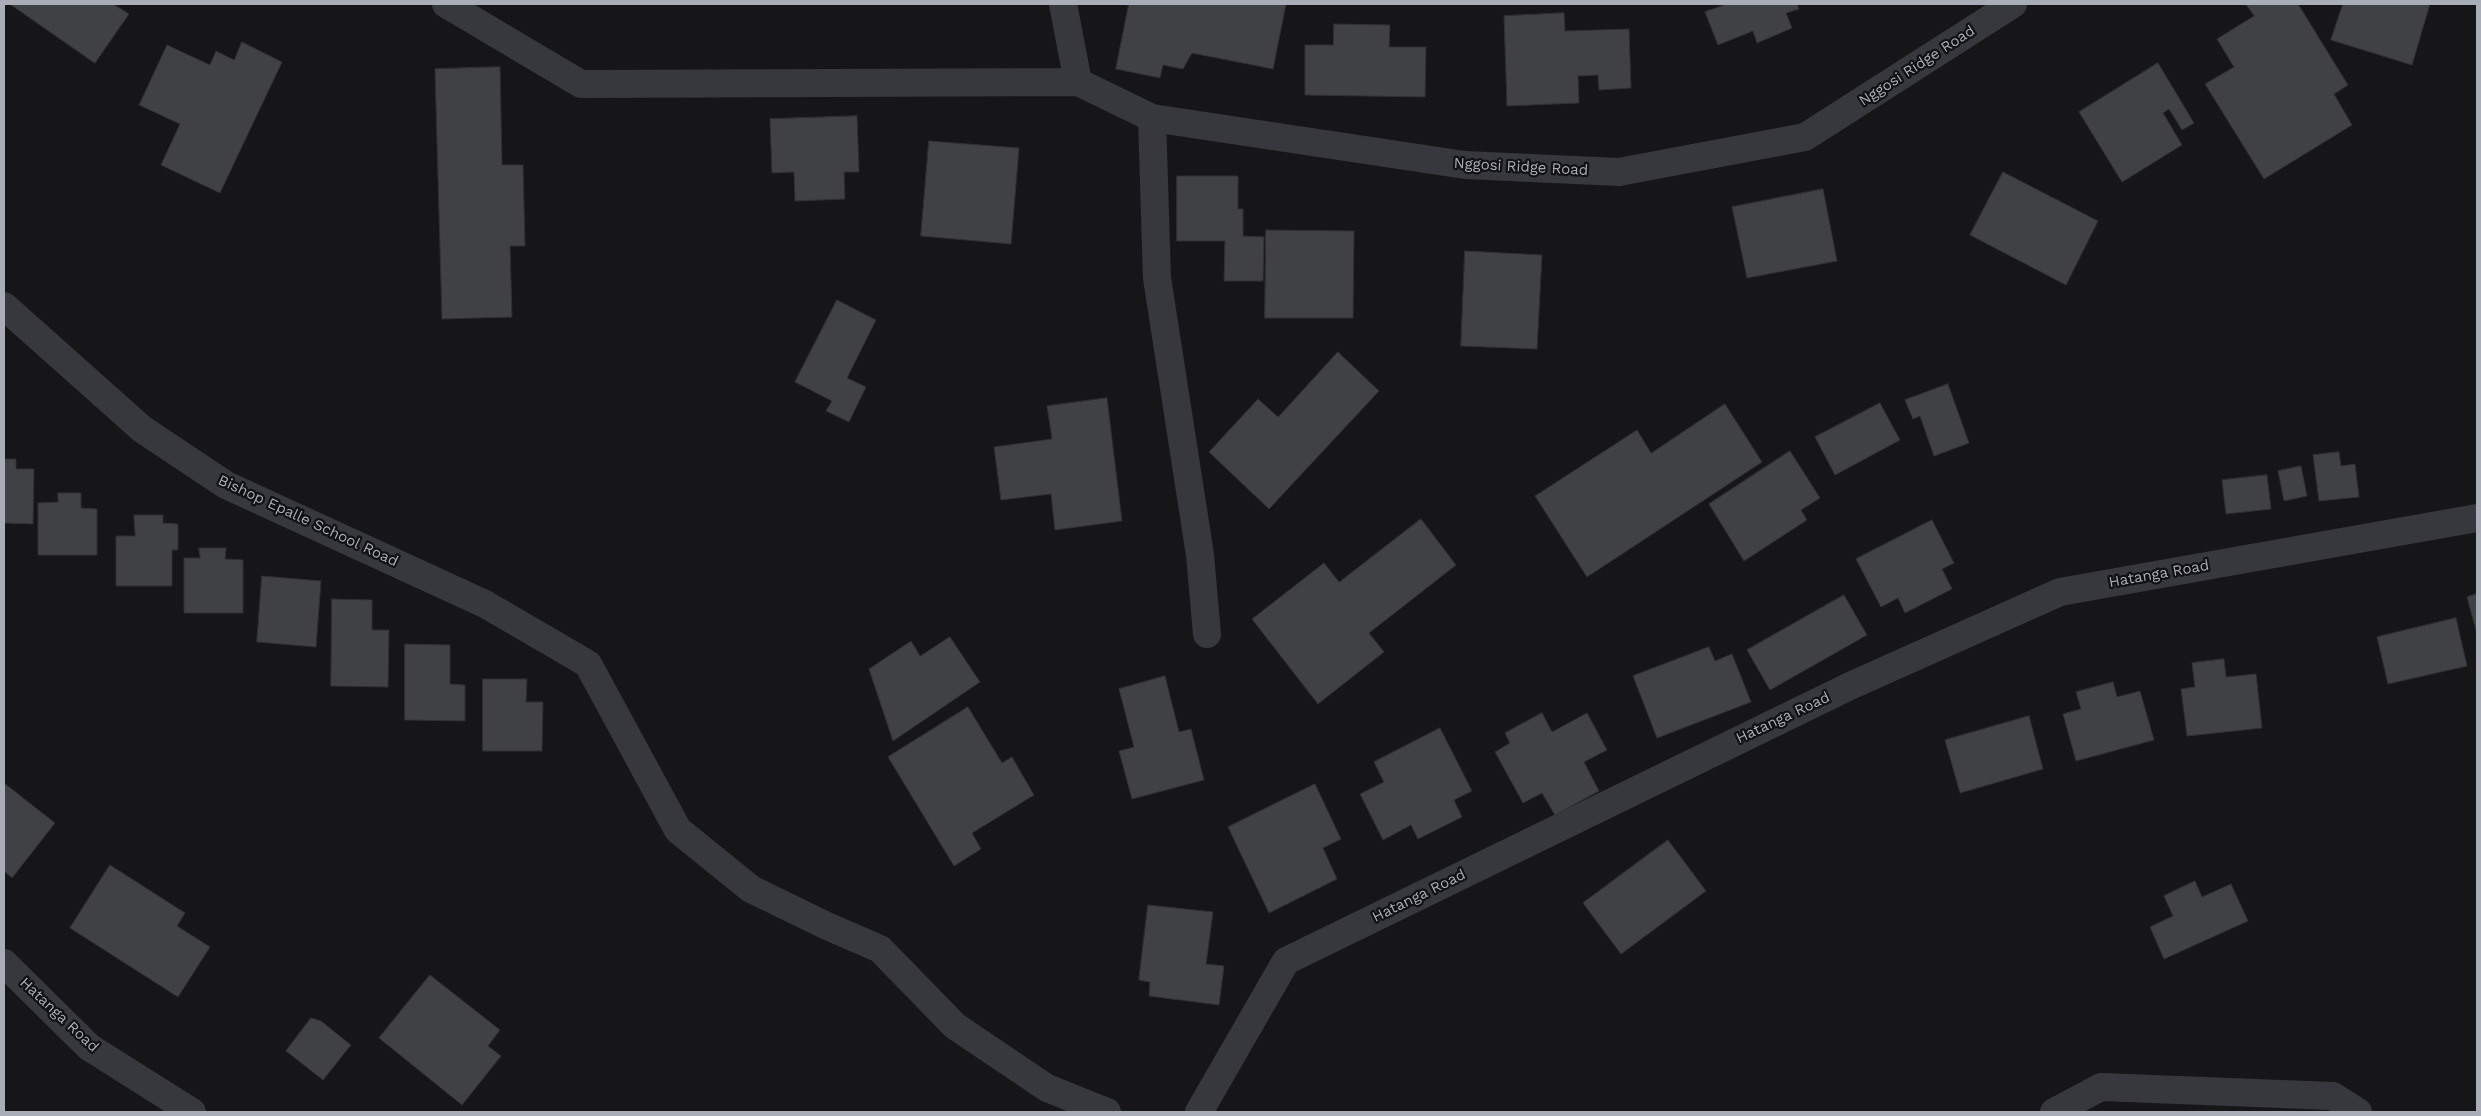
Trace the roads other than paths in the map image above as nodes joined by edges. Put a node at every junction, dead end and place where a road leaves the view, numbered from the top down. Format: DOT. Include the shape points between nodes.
graph roads {
  1 [pos="446,4"];
  2 [pos="1063,4"];
  3 [pos="2013,4"];
  4 [pos="1078,82"];
  5 [pos="1152,118"];
  6 [pos="4,306"];
  7 [pos="2477,518"];
  8 [pos="1207,634"];
  9 [pos="4,963"];
  10 [pos="192,1112"];
  11 [pos="1107,1112"];
  12 [pos="1199,1112"];
  13 [pos="2054,1112"];
  14 [pos="2358,1112"];
  1 -- 4 [label="street" via="581,84"];
  2 -- 4 [label="street"];
  3 -- 5 [label="street, Nggosi Ridge Road" via="1805,137 1619,172 1465,165"];
  4 -- 5 [label="street, Nggosi Ridge Road"];
  5 -- 8 [label="street" via="1156,278 1200,555"];
  6 -- 11 [label="street, Bishop Epalle School Road" via="142,429 226,485 485,604 588,664 678,830 751,889 880,949 955,1026 1047,1088"];
  7 -- 12 [label="street, Hatanga Road" via="2060,592 1850,686 1286,961"];
  9 -- 10 [label="street, Hatanga Road" via="89,1047"];
  13 -- 14 [label="street" via="2101,1087 2333,1096"];
}
